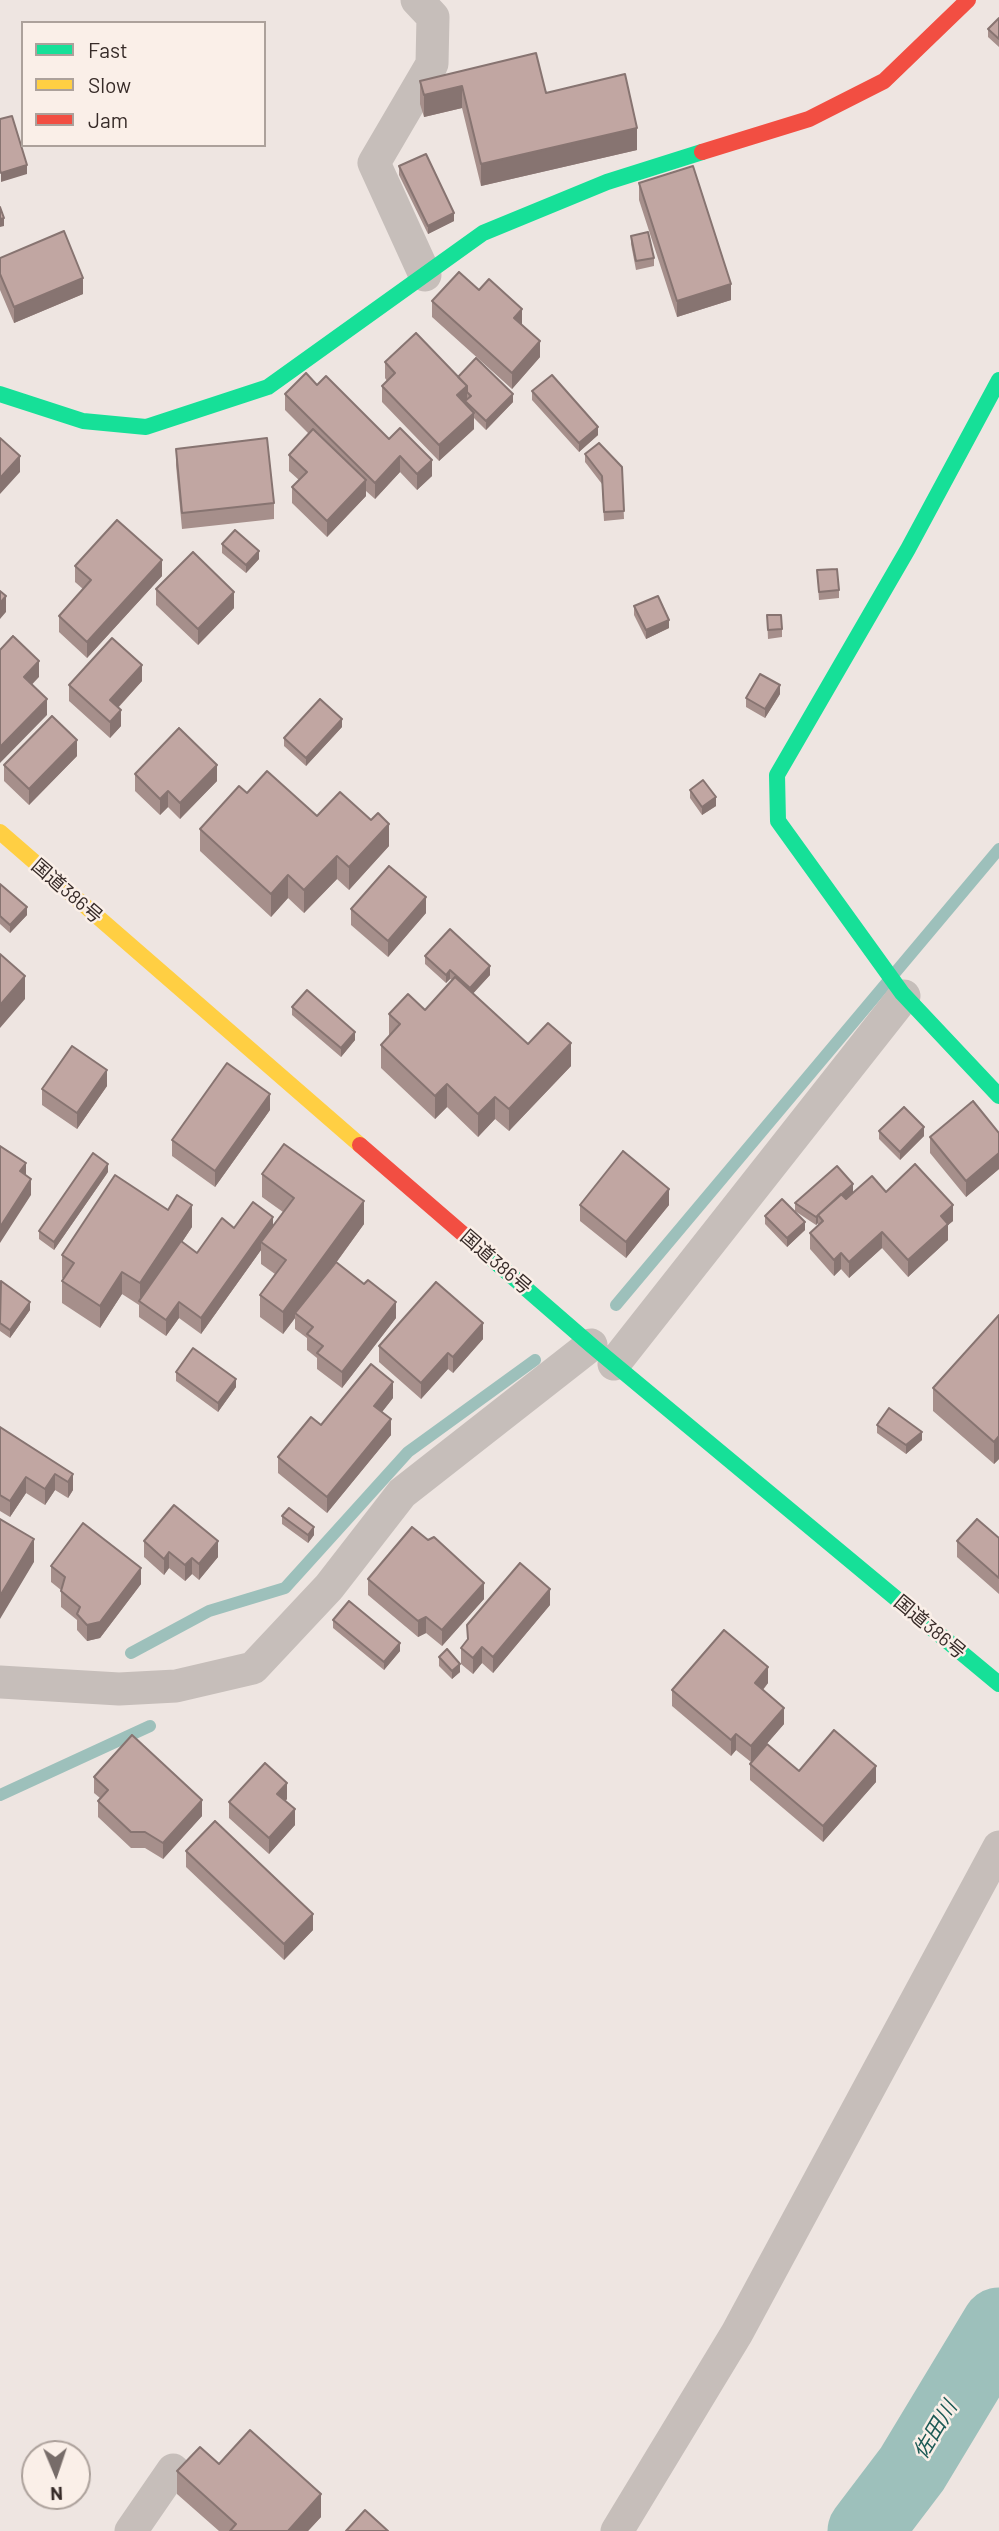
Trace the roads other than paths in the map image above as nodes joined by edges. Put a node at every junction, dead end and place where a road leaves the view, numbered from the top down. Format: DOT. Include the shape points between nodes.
graph roads {
  1 [pos="417,0"];
  2 [pos="968,0"];
  3 [pos="425,275"];
  4 [pos="999,380"];
  5 [pos="0,394"];
  6 [pos="0,832"];
  7 [pos="903,995"];
  8 [pos="999,1096"];
  9 [pos="602,1354"];
  10 [pos="0,1682"];
  11 [pos="999,1684"];
  12 [pos="999,1847"];
  13 [pos="173,2470"];
  14 [pos="131,2531"];
  15 [pos="617,2531"];
  1 -- 3 [label="street" via="433,17 432,64 374,163"];
  2 -- 3 [label="main road" via="884,81 808,119 607,182 483,233"];
  3 -- 5 [label="main road" via="268,387 146,427 83,421"];
  4 -- 7 [label="main road" via="777,775 778,821"];
  6 -- 9 [label="main road, 国道386号"];
  7 -- 8 [label="main road"];
  7 -- 9 [label="street"];
  9 -- 10 [label="street" via="402,1493 329,1587 253,1668 176,1686 142,1688"];
  9 -- 11 [label="main road, 国道386号"];
  12 -- 15 [label="street" via="737,2333"];
  13 -- 14 [label="street"];
}
